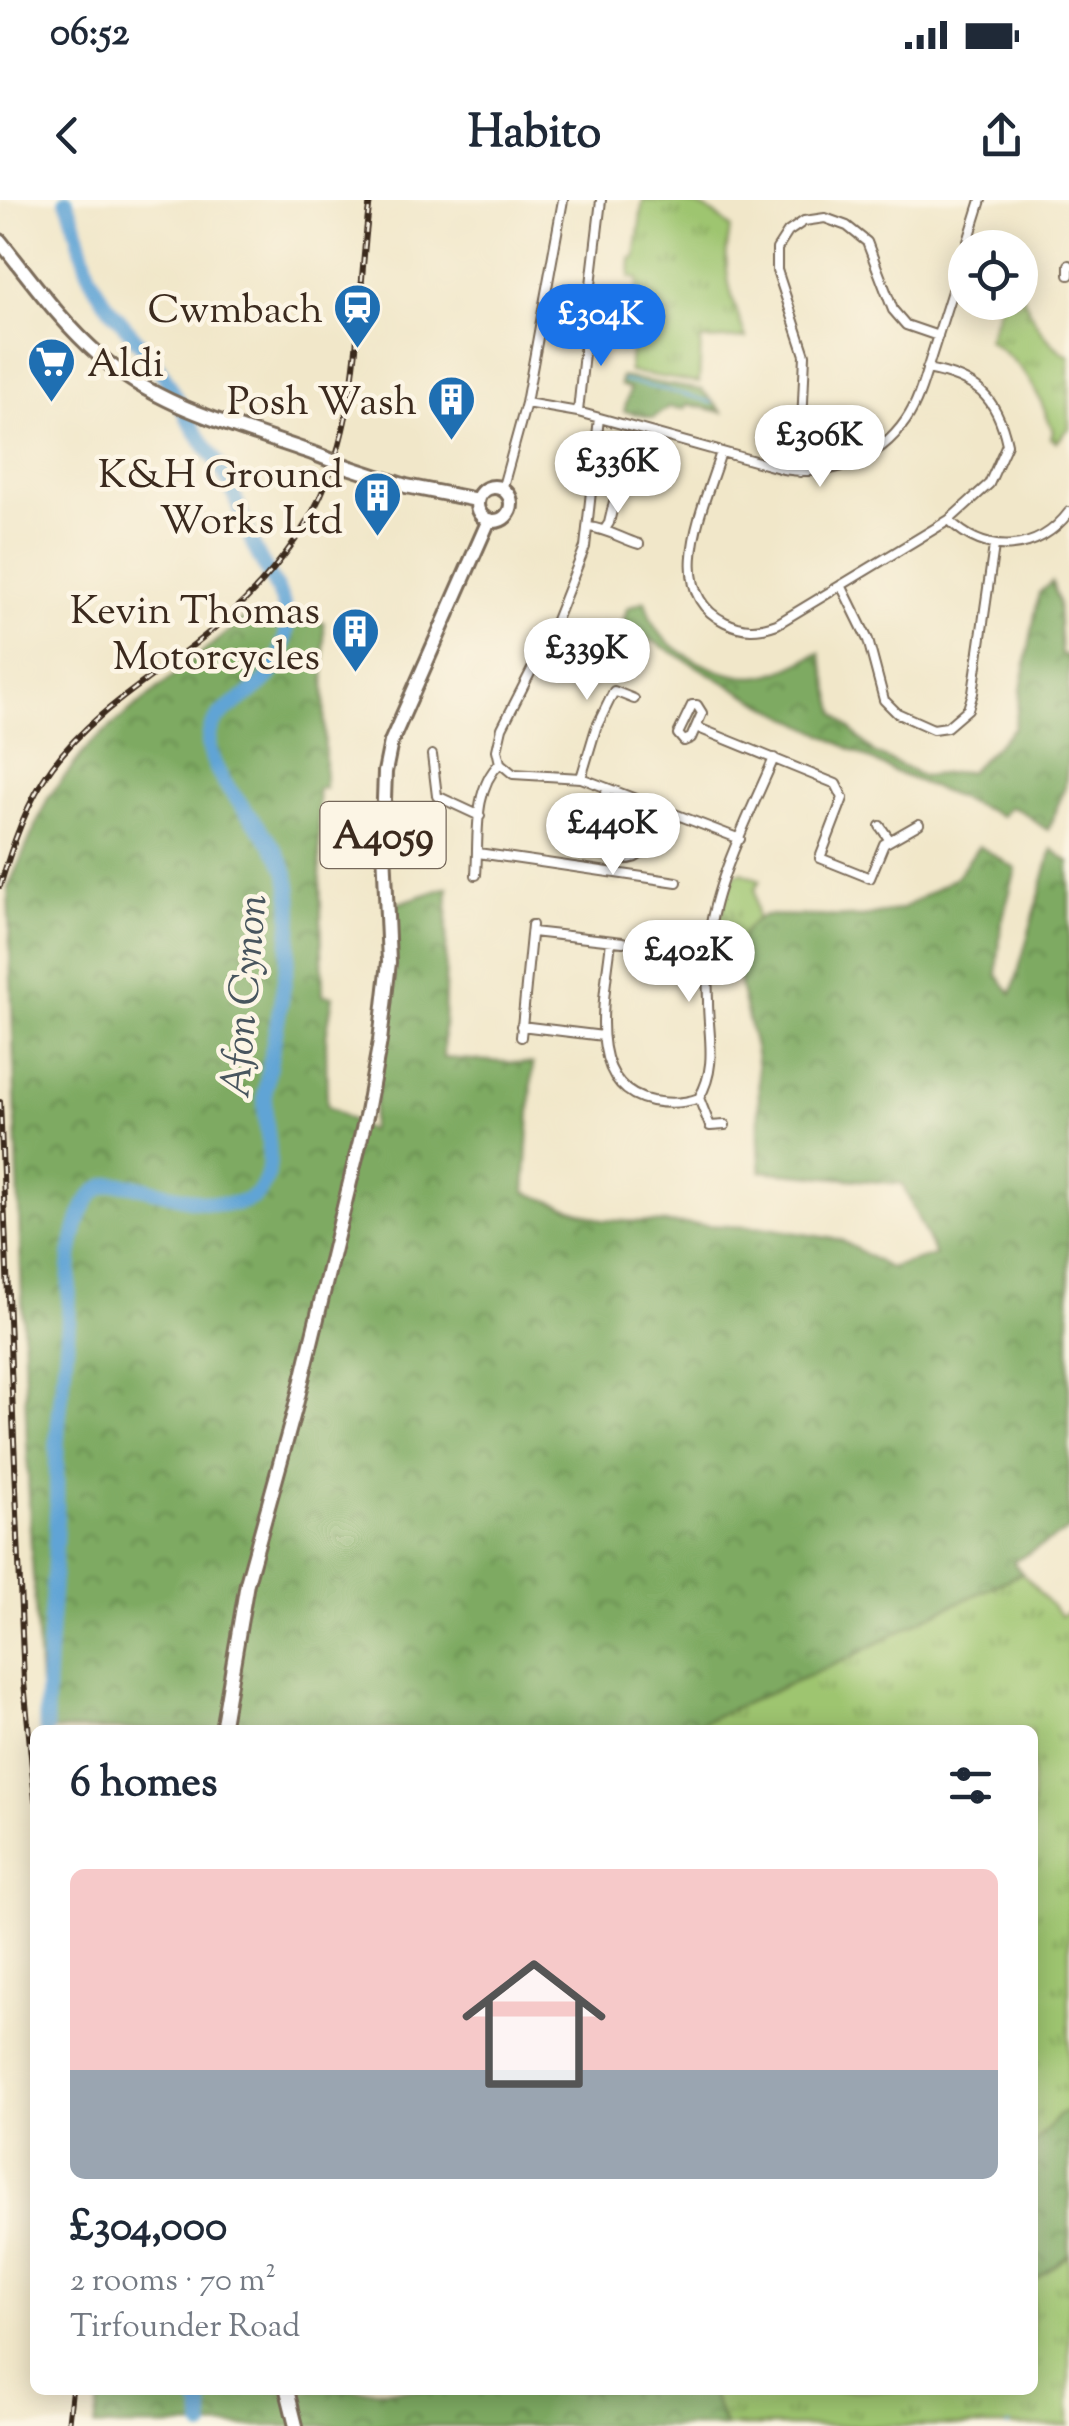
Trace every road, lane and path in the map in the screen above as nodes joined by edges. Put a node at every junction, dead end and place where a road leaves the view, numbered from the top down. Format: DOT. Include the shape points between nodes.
graph roads {
  1 [pos="562,200"];
  2 [pos="601,200"];
  3 [pos="981,200"];
  4 [pos="971,230"];
  5 [pos="0,241"];
  6 [pos="1069,265"];
  7 [pos="1069,275"];
  8 [pos="948,304"];
  9 [pos="588,310"];
  10 [pos="587,323"];
  11 [pos="938,336"];
  12 [pos="927,369"];
  13 [pos="526,403"];
  14 [pos="578,412"];
  15 [pos="599,418"];
  16 [pos="721,452"];
  17 [pos="625,455"];
  18 [pos="800,472"];
  19 [pos="502,490"];
  20 [pos="477,500"];
  21 [pos="1069,512"];
  22 [pos="490,520"];
  23 [pos="949,520"];
  24 [pos="589,527"];
  25 [pos="604,529"];
  26 [pos="639,544"];
  27 [pos="994,546"];
  28 [pos="841,585"];
  29 [pos="634,699"];
  30 [pos="696,727"];
  31 [pos="432,755"];
  32 [pos="774,758"];
  33 [pos="500,764"];
  34 [pos="581,778"];
  35 [pos="606,788"];
  36 [pos="655,804"];
  37 [pos="480,816"];
  38 [pos="920,824"];
  39 [pos="880,826"];
  40 [pos="889,839"];
  41 [pos="740,840"];
  42 [pos="478,853"];
  43 [pos="476,875"];
  44 [pos="677,882"];
  45 [pos="611,941"];
  46 [pos="623,942"];
  47 [pos="521,1026"];
  48 [pos="521,1036"];
  49 [pos="603,1036"];
  50 [pos="699,1098"];
  51 [pos="726,1125"];
  52 [pos="223,1725"];
  53 [pos="288,2395"];
  54 [pos="296,2426"];
  1 -- 13 [label="street"];
  2 -- 9 [label="street"];
  3 -- 4 [label="street"];
  5 -- 20 [label="main road, bridge" via="50,307 134,381 351,468"];
  6 -- 7 [label="street"];
  8 -- 11 [label="street"];
  10 -- 14 [label="street"];
  11 -- 12 [label="street"];
  11 -- 18 [label="street" via="906,325 892,310 866,242 847,226 825,218 788,232 777,270 805,355"];
  12 -- 18 [label="street" via="906,420 882,445 840,468"];
  12 -- 23 [label="street" via="978,387 995,404 1007,444 989,484"];
  13 -- 14 [label="street"];
  13 -- 19 [label="street"];
  14 -- 15 [label="street"];
  15 -- 16 [label="street"];
  15 -- 24 [label="street"];
  16 -- 18 [label="street"];
  16 -- 28 [label="street" via="690,574 710,614 761,630"];
  17 -- 25 [label="street"];
  19 -- 20 [label="main road" via="487,488"];
  19 -- 22 [label="main road" via="508,513"];
  20 -- 22 [label="main road"];
  21 -- 27 [label="street" via="1046,536"];
  22 -- 52 [label="main road, A4059" via="391,742 383,826 389,962 380,1042 295,1409 247,1583"];
  23 -- 27 [label="street"];
  23 -- 28 [label="street"];
  24 -- 25 [label="street"];
  24 -- 33 [label="street" via="576,575 502,728"];
  25 -- 26 [label="street"];
  27 -- 28 [label="street" via="973,693 968,709 947,727 934,729 884,700 868,640"];
  29 -- 34 [label="street" via="614,691"];
  30 -- 32 [label="street"];
  31 -- 37 [label="street" via="437,796"];
  32 -- 40 [label="street" via="841,789 820,858 870,878"];
  32 -- 41 [label="street"];
  33 -- 34 [label="street" via="512,774"];
  33 -- 37 [label="street" via="489,774"];
  34 -- 35 [label="street"];
  35 -- 36 [label="street"];
  35 -- 36 [label="street" via="599,832 611,858 630,862 642,855"];
  36 -- 41 [label="street"];
  37 -- 42 [label="street"];
  38 -- 40 [label="street"];
  39 -- 40 [label="street"];
  41 -- 50 [label="street" via="712,920 713,1059"];
  42 -- 43 [label="street"];
  42 -- 44 [label="street"];
  45 -- 46 [label="street"];
  45 -- 47 [label="street" via="532,929"];
  45 -- 49 [label="street"];
  47 -- 48 [label="street"];
  47 -- 49 [label="street"];
  49 -- 50 [label="street" via="614,1077 632,1094 676,1104"];
  50 -- 51 [label="street" via="710,1126"];
  53 -- 54 [label="main road"];
}
